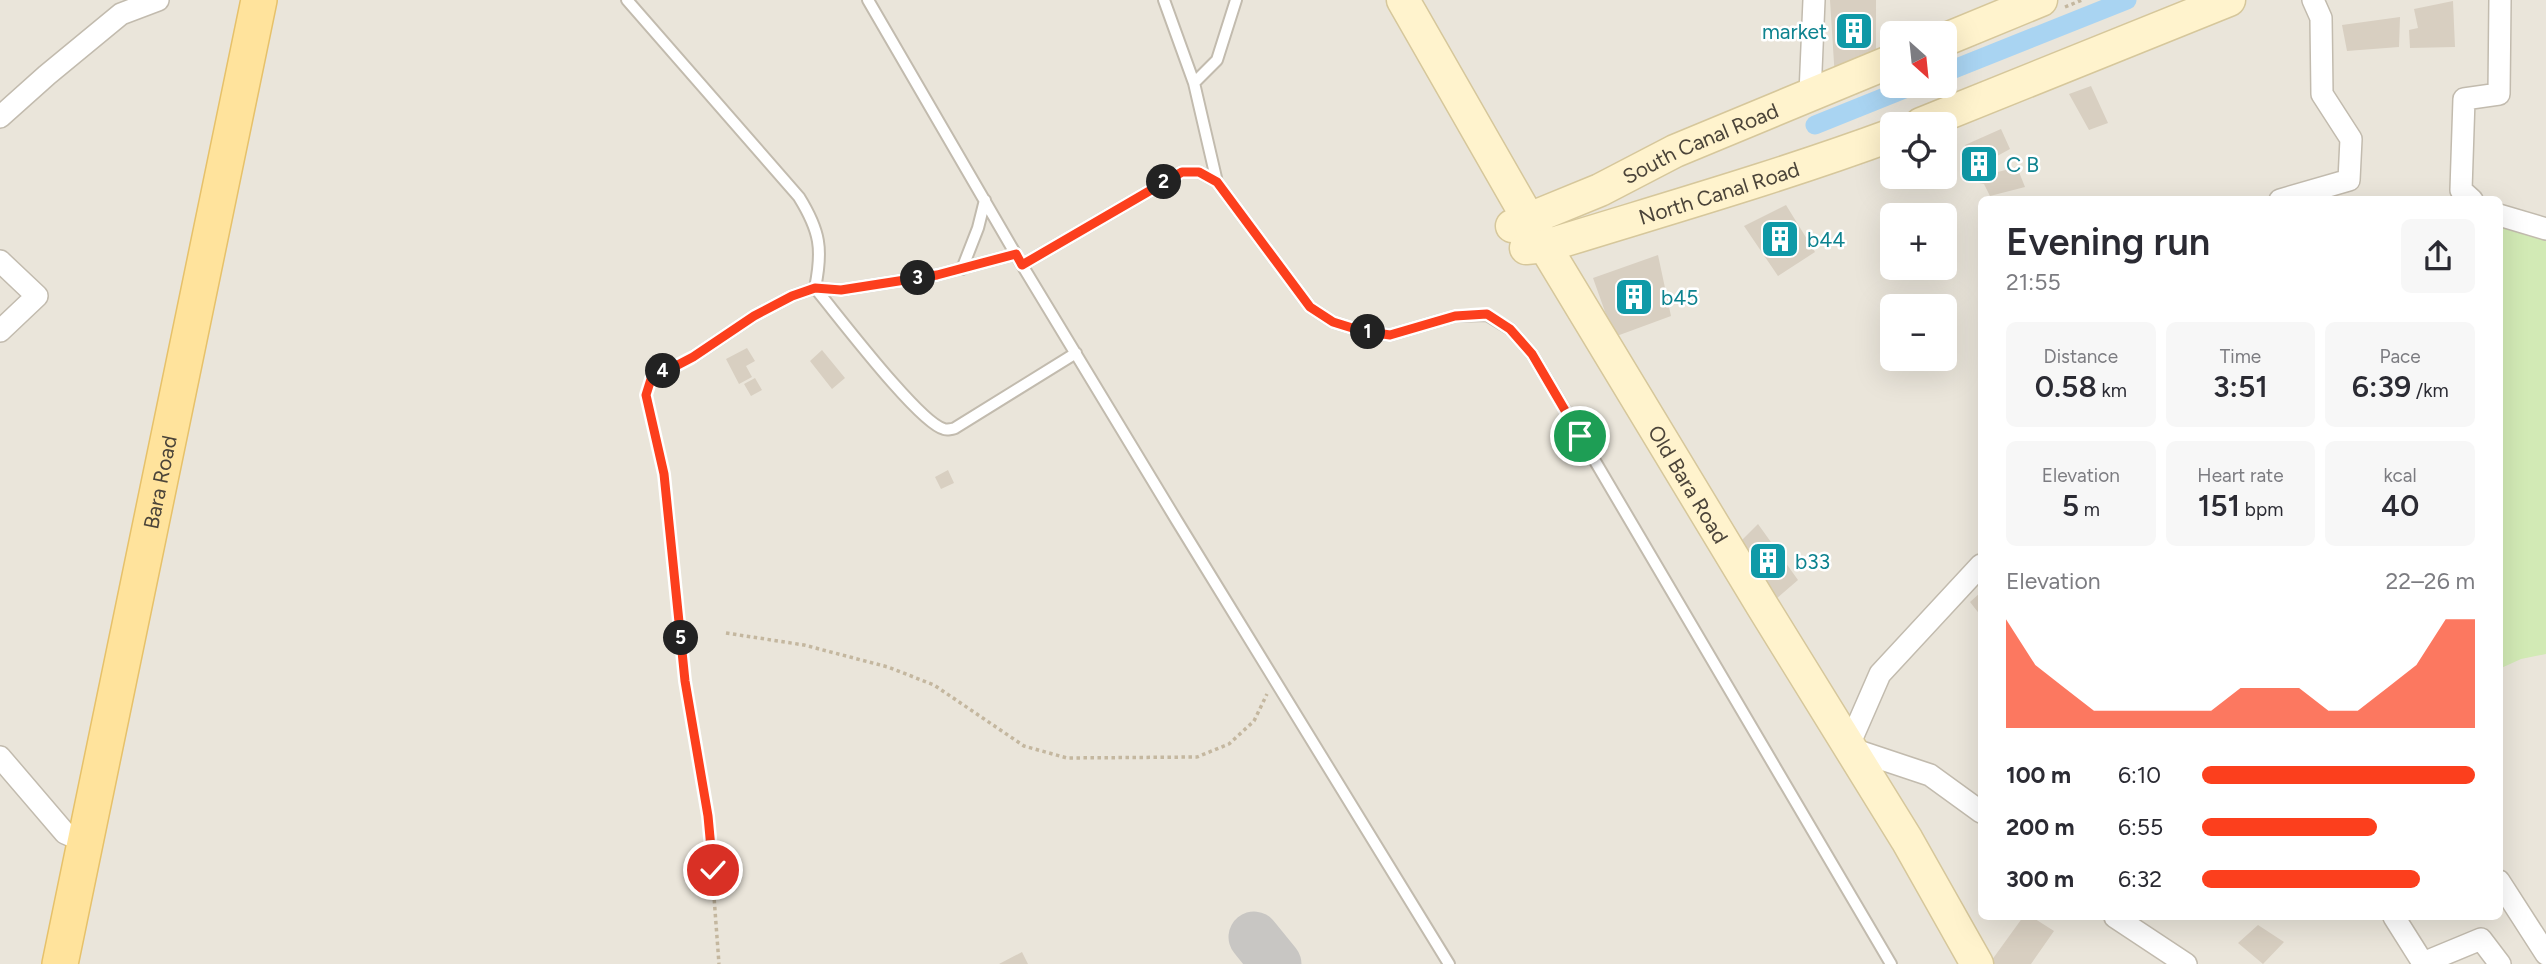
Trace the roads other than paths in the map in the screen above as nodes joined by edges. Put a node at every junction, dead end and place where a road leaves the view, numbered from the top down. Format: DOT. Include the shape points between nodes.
graph roads {
  1 [pos="158,0"];
  2 [pos="235,0"];
  3 [pos="259,0"];
  4 [pos="627,0"];
  5 [pos="868,0"];
  6 [pos="1164,0"];
  7 [pos="1236,0"];
  8 [pos="1385,0"];
  9 [pos="1403,0"];
  10 [pos="1814,0"];
  11 [pos="2041,0"];
  12 [pos="2229,0"];
  13 [pos="2313,0"];
  14 [pos="2500,0"];
  15 [pos="1957,35"];
  16 [pos="1880,66"];
  17 [pos="1194,83"];
  18 [pos="1810,94"];
  19 [pos="1951,112"];
  20 [pos="0,117"];
  21 [pos="1880,139"];
  22 [pos="1675,151"];
  23 [pos="1217,182"];
  24 [pos="2294,196"];
  25 [pos="2468,196"];
  26 [pos="985,200"];
  27 [pos="1693,201"];
  28 [pos="2503,216"];
  29 [pos="2546,229"];
  30 [pos="1528,235"];
  31 [pos="197,243"];
  32 [pos="1016,254"];
  33 [pos="0,261"];
  34 [pos="1022,265"];
  35 [pos="962,269"];
  36 [pos="815,288"];
  37 [pos="0,331"];
  38 [pos="1076,353"];
  39 [pos="693,357"];
  40 [pos="1978,568"];
  41 [pos="1755,610"];
  42 [pos="1850,747"];
  43 [pos="0,757"];
  44 [pos="1978,811"];
  45 [pos="76,838"];
  46 [pos="2503,887"];
  47 [pos="2120,920"];
  48 [pos="2397,920"];
  49 [pos="2546,954"];
  50 [pos="38,964"];
  51 [pos="60,964"];
  52 [pos="1449,964"];
  53 [pos="1891,964"];
  54 [pos="1958,964"];
  55 [pos="1977,964"];
  56 [pos="2186,964"];
  57 [pos="2500,964"];
  1 -- 20 [label="street" via="121,14"];
  2 -- 31 [label="main road"];
  3 -- 31 [label="main road, Bara Road"];
  4 -- 36 [label="lane" via="799,197 814,221 821,260"];
  5 -- 26 [label="lane"];
  6 -- 17 [label="lane"];
  7 -- 17 [label="lane" via="1217,60"];
  8 -- 30 [label="main road"];
  9 -- 30 [label="main road, Old Bara Road"];
  10 -- 18 [label="street"];
  11 -- 15 [label="main road"];
  12 -- 19 [label="main road"];
  13 -- 24 [label="street" via="2321,18 2322,94 2351,139 2349,180"];
  14 -- 25 [label="street" via="2499,94 2464,99 2461,190"];
  16 -- 18 [label="main road, South Canal Road"];
  17 -- 23 [label="lane"];
  18 -- 22 [label="main road, South Canal Road"];
  21 -- 27 [label="main road, North Canal Road"];
  22 -- 27 [label="main road" via="1678,172"];
  22 -- 30 [label="main road, South Canal Road"];
  23 -- 34 [label="lane" via="1199,172 1182,172"];
  23 -- 53 [label="lane" via="1310,307 1333,322 1390,335 1455,316 1487,314 1510,329 1532,354"];
  26 -- 32 [label="lane"];
  26 -- 35 [label="lane"];
  27 -- 30 [label="main road, North Canal Road"];
  28 -- 29 [label="street"];
  30 -- 41 [label="main road, Old Bara Road"];
  31 -- 45 [label="main road, Bara Road"];
  32 -- 34 [label="lane"];
  32 -- 35 [label="lane"];
  33 -- 37 [label="street" via="37,296"];
  34 -- 38 [label="lane"];
  35 -- 36 [label="lane" via="841,290"];
  36 -- 38 [label="lane" via="901,392 945,430"];
  36 -- 39 [label="lane" via="754,316"];
  38 -- 52 [label="lane"];
  40 -- 42 [label="street" via="1880,674"];
  41 -- 42 [label="main road, Old Bara Road"];
  41 -- 54 [label="main road" via="1845,775"];
  42 -- 44 [label="street" via="1930,775"];
  42 -- 55 [label="main road, Old Bara Road"];
  43 -- 45 [label="street"];
  45 -- 50 [label="main road"];
  45 -- 51 [label="main road, Bara Road"];
  46 -- 49 [label="street"];
  47 -- 56 [label="street"];
  48 -- 57 [label="street" via="2423,963 2481,939"];
}
